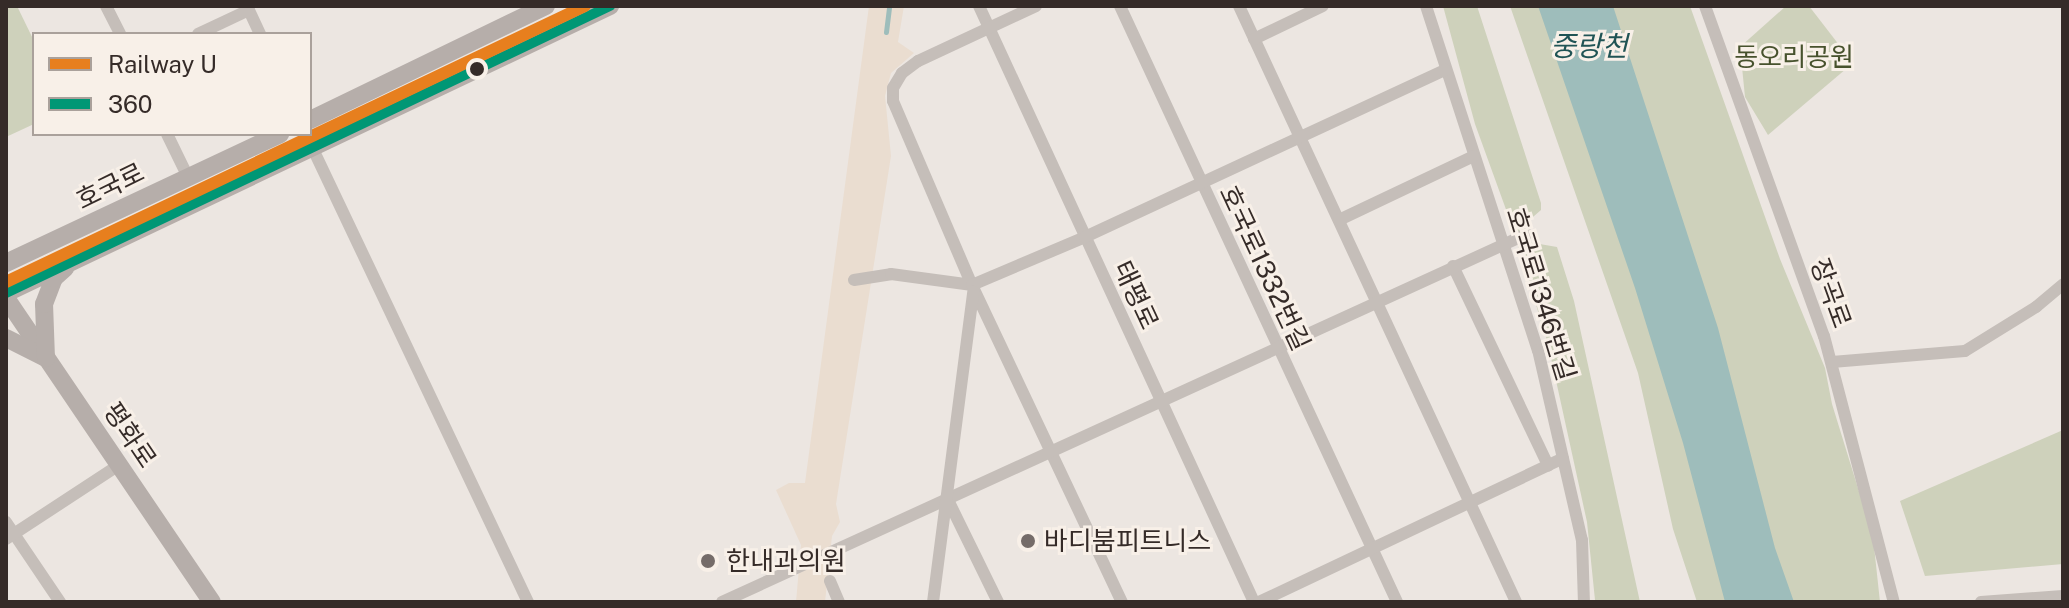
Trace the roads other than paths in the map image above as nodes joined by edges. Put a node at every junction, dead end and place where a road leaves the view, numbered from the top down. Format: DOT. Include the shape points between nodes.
graph roads {
  1 [pos="106,6"];
  2 [pos="546,6"];
  3 [pos="610,6"];
  4 [pos="979,6"];
  5 [pos="1036,6"];
  6 [pos="1120,6"];
  7 [pos="1239,6"];
  8 [pos="1323,6"];
  9 [pos="1426,6"];
  10 [pos="1705,6"];
  11 [pos="248,8"];
  12 [pos="989,28"];
  13 [pos="119,32"];
  14 [pos="202,32"];
  15 [pos="259,32"];
  16 [pos="1254,39"];
  17 [pos="1445,70"];
  18 [pos="312,119"];
  19 [pos="168,136"];
  20 [pos="276,136"];
  21 [pos="1300,137"];
  22 [pos="312,147"];
  23 [pos="1474,156"];
  24 [pos="188,177"];
  25 [pos="1202,183"];
  26 [pos="1339,220"];
  27 [pos="1527,234"];
  28 [pos="1085,237"];
  29 [pos="1504,243"];
  30 [pos="78,258"];
  31 [pos="6,263"];
  32 [pos="1453,266"];
  33 [pos="854,280"];
  34 [pos="2063,284"];
  35 [pos="972,285"];
  36 [pos="6,295"];
  37 [pos="1376,301"];
  38 [pos="6,338"];
  39 [pos="1277,346"];
  40 [pos="46,358"];
  41 [pos="1832,362"];
  42 [pos="1161,400"];
  43 [pos="1049,451"];
  44 [pos="1563,458"];
  45 [pos="119,465"];
  46 [pos="1548,465"];
  47 [pos="947,498"];
  48 [pos="1470,502"];
  49 [pos="6,522"];
  50 [pos="10,536"];
  51 [pos="1371,549"];
  52 [pos="830,581"];
  53 [pos="2063,596"];
  54 [pos="60,602"];
  55 [pos="210,602"];
  56 [pos="528,602"];
  57 [pos="722,602"];
  58 [pos="839,602"];
  59 [pos="933,602"];
  60 [pos="998,602"];
  61 [pos="1122,602"];
  62 [pos="1256,602"];
  63 [pos="1397,602"];
  64 [pos="1516,602"];
  65 [pos="1584,602"];
  66 [pos="1894,602"];
  67 [pos="1981,602"];
  1 -- 13 [label="street"];
  2 -- 18 [label="street"];
  3 -- 22 [label="street, 호국로"];
  4 -- 12 [label="street, 태평로"];
  5 -- 12 [label="street"];
  6 -- 25 [label="street, 호국로1332번길"];
  7 -- 16 [label="street"];
  8 -- 16 [label="street"];
  9 -- 17 [label="street, 호국로1346번길"];
  10 -- 41 [label="street, 장곡로"];
  11 -- 14 [label="street"];
  11 -- 15 [label="street"];
  12 -- 28 [label="street, 태평로"];
  12 -- 35 [label="street" via="918,61 893,88 896,113"];
  16 -- 21 [label="street"];
  17 -- 21 [label="street"];
  17 -- 23 [label="street, 호국로1346번길"];
  19 -- 24 [label="street"];
  20 -- 24 [label="street, 호국로"];
  21 -- 25 [label="street"];
  21 -- 26 [label="street"];
  22 -- 30 [label="street, 호국로"];
  22 -- 56 [label="street"];
  23 -- 26 [label="street"];
  23 -- 29 [label="street, 호국로1346번길"];
  24 -- 31 [label="street, 호국로"];
  25 -- 28 [label="street"];
  25 -- 39 [label="street, 호국로1332번길"];
  26 -- 37 [label="street"];
  27 -- 29 [label="street"];
  28 -- 35 [label="street"];
  28 -- 42 [label="street, 태평로"];
  29 -- 32 [label="street"];
  29 -- 44 [label="street, 호국로1346번길" via="1538,350"];
  30 -- 36 [label="street, 호국로"];
  30 -- 40 [label="street" via="58,274 48,291"];
  32 -- 37 [label="street"];
  32 -- 46 [label="street"];
  33 -- 35 [label="street" via="891,274"];
  34 -- 41 [label="street" via="1965,351"];
  35 -- 43 [label="street"];
  35 -- 47 [label="street" via="974,303"];
  36 -- 40 [label="street, 평화로"];
  37 -- 39 [label="street"];
  37 -- 48 [label="street"];
  38 -- 40 [label="street"];
  39 -- 42 [label="street"];
  39 -- 51 [label="street, 호국로1332번길"];
  40 -- 45 [label="street, 평화로"];
  41 -- 66 [label="street, 장곡로"];
  42 -- 43 [label="street"];
  42 -- 62 [label="street, 태평로"];
  43 -- 47 [label="street"];
  43 -- 61 [label="street"];
  44 -- 46 [label="street"];
  44 -- 65 [label="street, 호국로1346번길" via="1582,540"];
  45 -- 50 [label="street"];
  45 -- 55 [label="street, 평화로"];
  46 -- 48 [label="street"];
  47 -- 57 [label="street"];
  47 -- 59 [label="street"];
  47 -- 60 [label="street"];
  48 -- 51 [label="street"];
  48 -- 64 [label="street"];
  49 -- 50 [label="street"];
  50 -- 54 [label="street"];
  51 -- 62 [label="street"];
  51 -- 63 [label="street, 호국로1332번길"];
  52 -- 58 [label="street"];
  53 -- 67 [label="street"];
}
